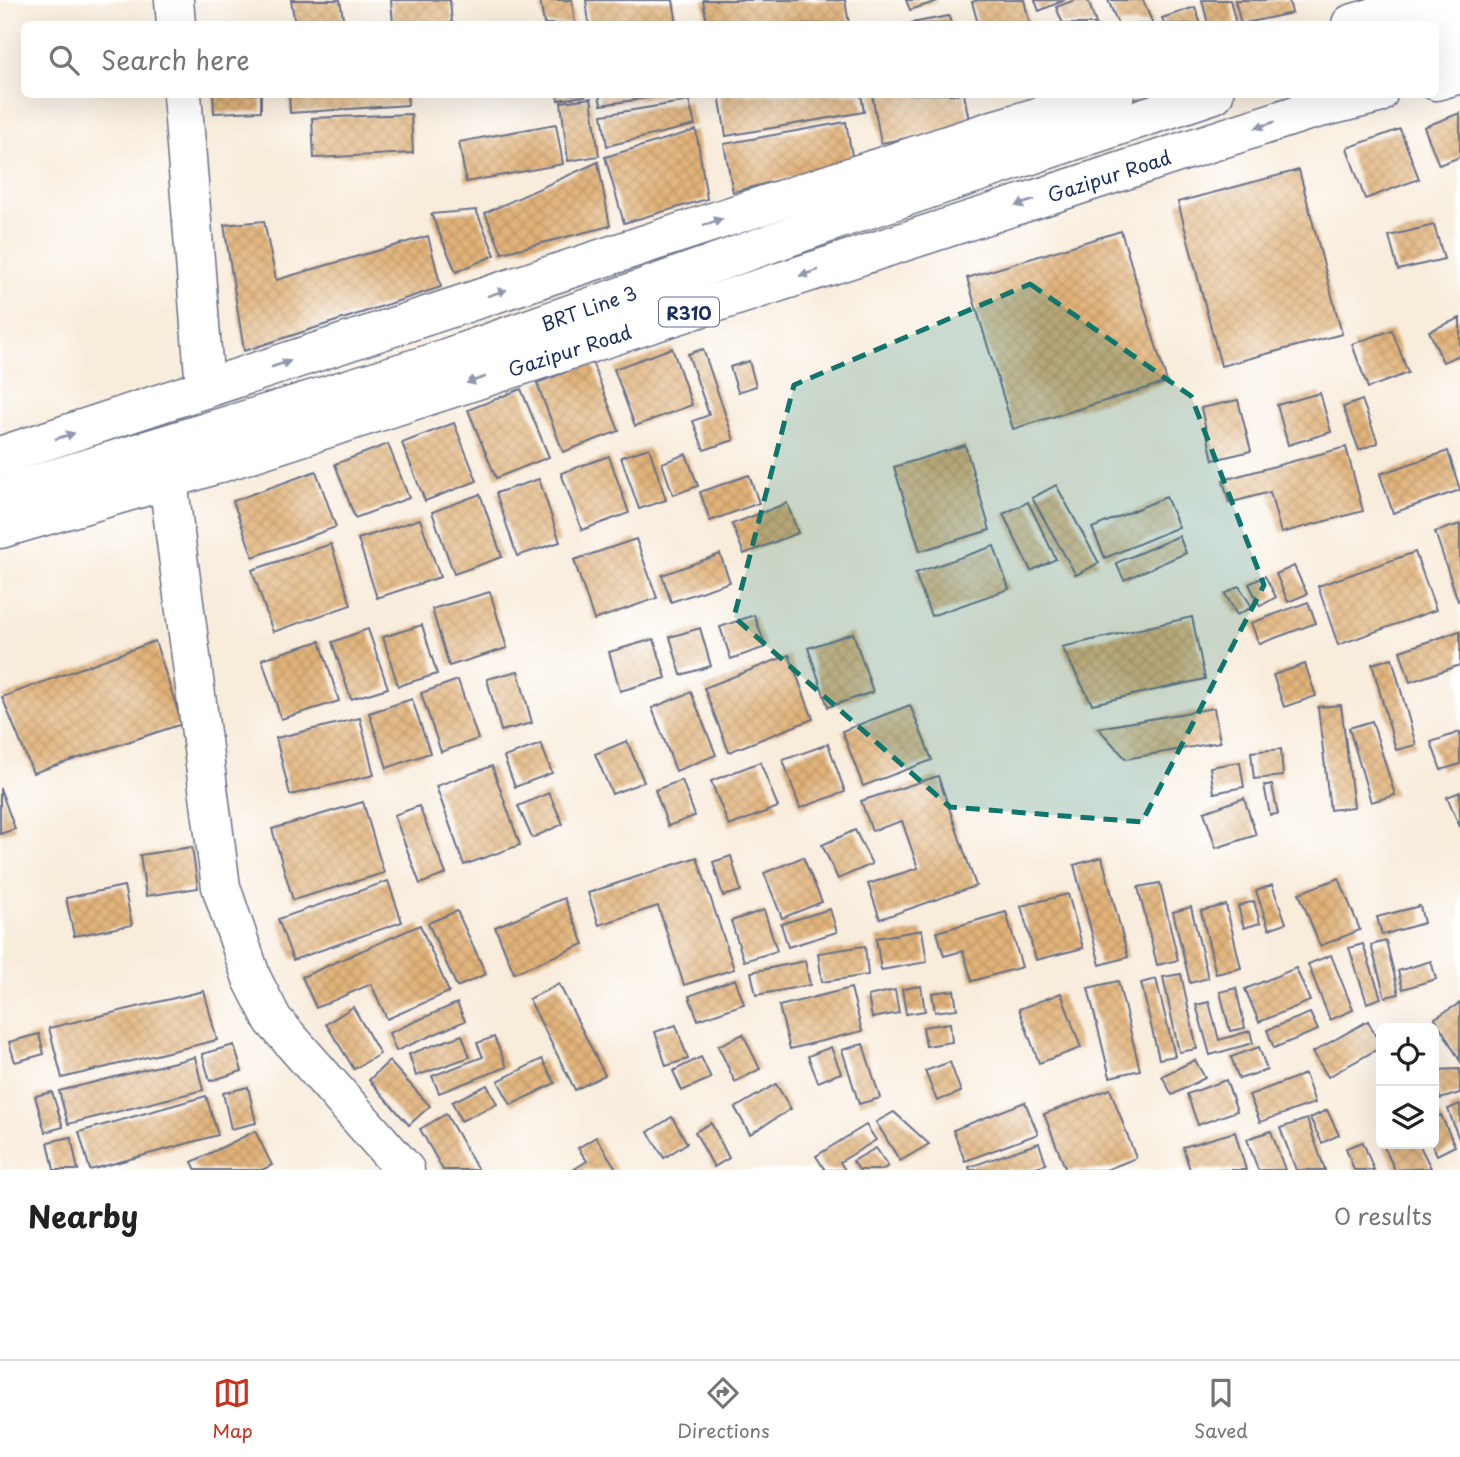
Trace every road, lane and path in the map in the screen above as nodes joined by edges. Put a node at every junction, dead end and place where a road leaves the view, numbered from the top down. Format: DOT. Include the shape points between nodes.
graph roads {
  1 [pos="174,0"];
  2 [pos="1431,0"];
  3 [pos="1460,14"];
  4 [pos="176,21"];
  5 [pos="1361,21"];
  6 [pos="1436,21"];
  7 [pos="1460,43"];
  8 [pos="1439,49"];
  9 [pos="1460,74"];
  10 [pos="1439,80"];
  11 [pos="181,98"];
  12 [pos="1101,98"];
  13 [pos="1202,98"];
  14 [pos="1354,98"];
  15 [pos="1324,103"];
  16 [pos="205,388"];
  17 [pos="0,456"];
  18 [pos="168,480"];
  19 [pos="0,495"];
  20 [pos="0,529"];
  21 [pos="405,1170"];
  1 -- 4 [label="main road"];
  2 -- 5 [label="main road"];
  3 -- 6 [label="main road"];
  7 -- 8 [label="main road"];
  9 -- 10 [label="main road"];
  11 -- 16 [label="main road"];
  16 -- 12 [label="main road, one-way"];
  13 -- 19 [label="main road, BRT Line 3" via="850,215 426,365"];
  14 -- 15 [label="main road, Gazipur Road / R310"];
  15 -- 18 [label="main road, Gazipur Road / R310, one-way"];
  17 -- 16 [label="main road, one-way"];
  18 -- 20 [label="main road, Gazipur Road / R310"];
  18 -- 21 [label="main road" via="221,887 252,979 273,1020"];
}
